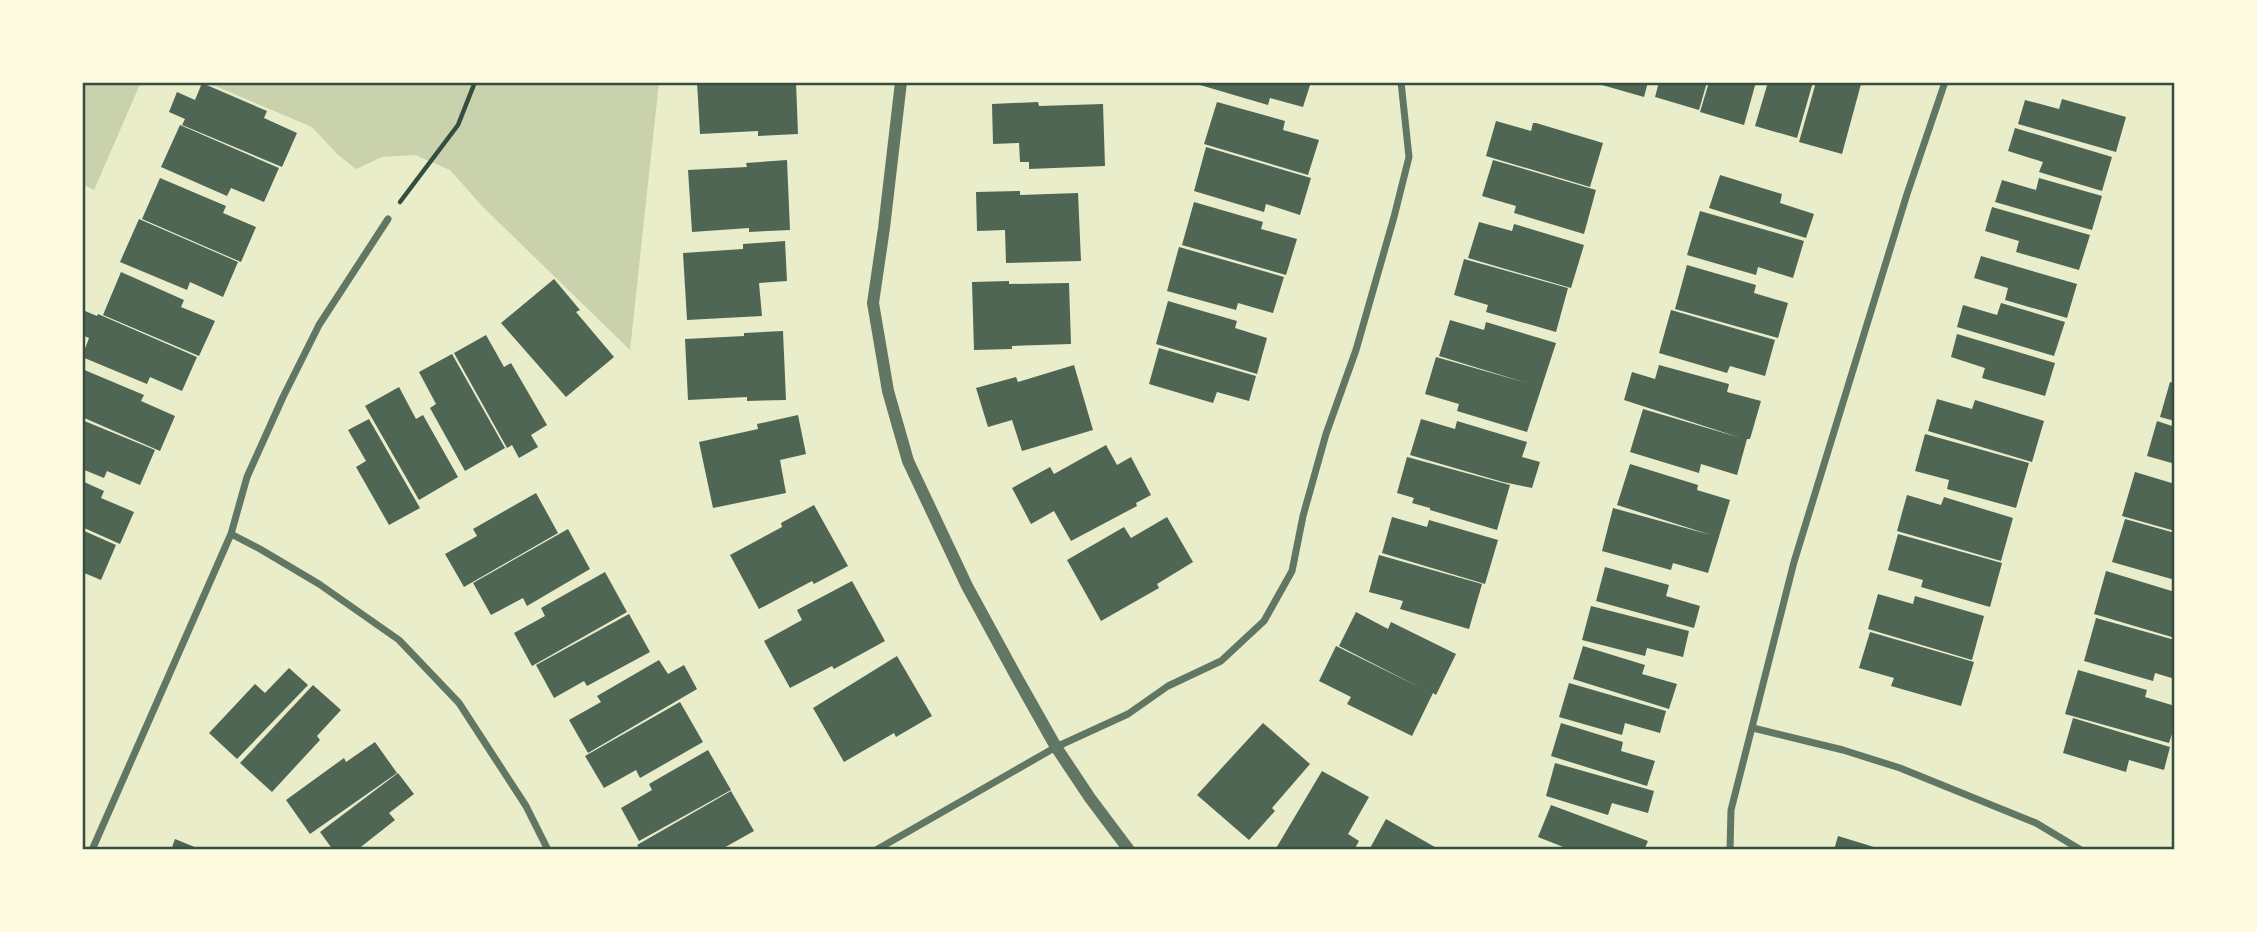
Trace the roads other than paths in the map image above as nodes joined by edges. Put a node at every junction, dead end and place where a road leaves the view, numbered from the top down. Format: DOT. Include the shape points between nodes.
graph roads {
  1 [pos="901,82"];
  2 [pos="1401,82"];
  3 [pos="1945,82"];
  4 [pos="388,219"];
  5 [pos="230,534"];
  6 [pos="1753,728"];
  7 [pos="1056,747"];
  8 [pos="92,850"];
  9 [pos="548,850"];
  10 [pos="876,850"];
  11 [pos="1129,850"];
  12 [pos="1730,850"];
  13 [pos="2081,850"];
  1 -- 7 [label="street" via="873,303 888,391 908,461 967,586"];
  2 -- 7 [label="street" via="1409,157 1356,350 1322,445 1292,571 1264,621 1221,661 1168,686 1128,714"];
  3 -- 6 [label="street" via="1794,562"];
  4 -- 5 [label="street" via="319,326 289,385 247,477"];
  5 -- 8 [label="street"];
  5 -- 9 [label="street" via="319,584 398,640 459,702 526,806"];
  6 -- 12 [label="street" via="1731,810"];
  6 -- 13 [label="street" via="1900,768 2036,823"];
  7 -- 10 [label="street"];
  7 -- 11 [label="street"];
}
